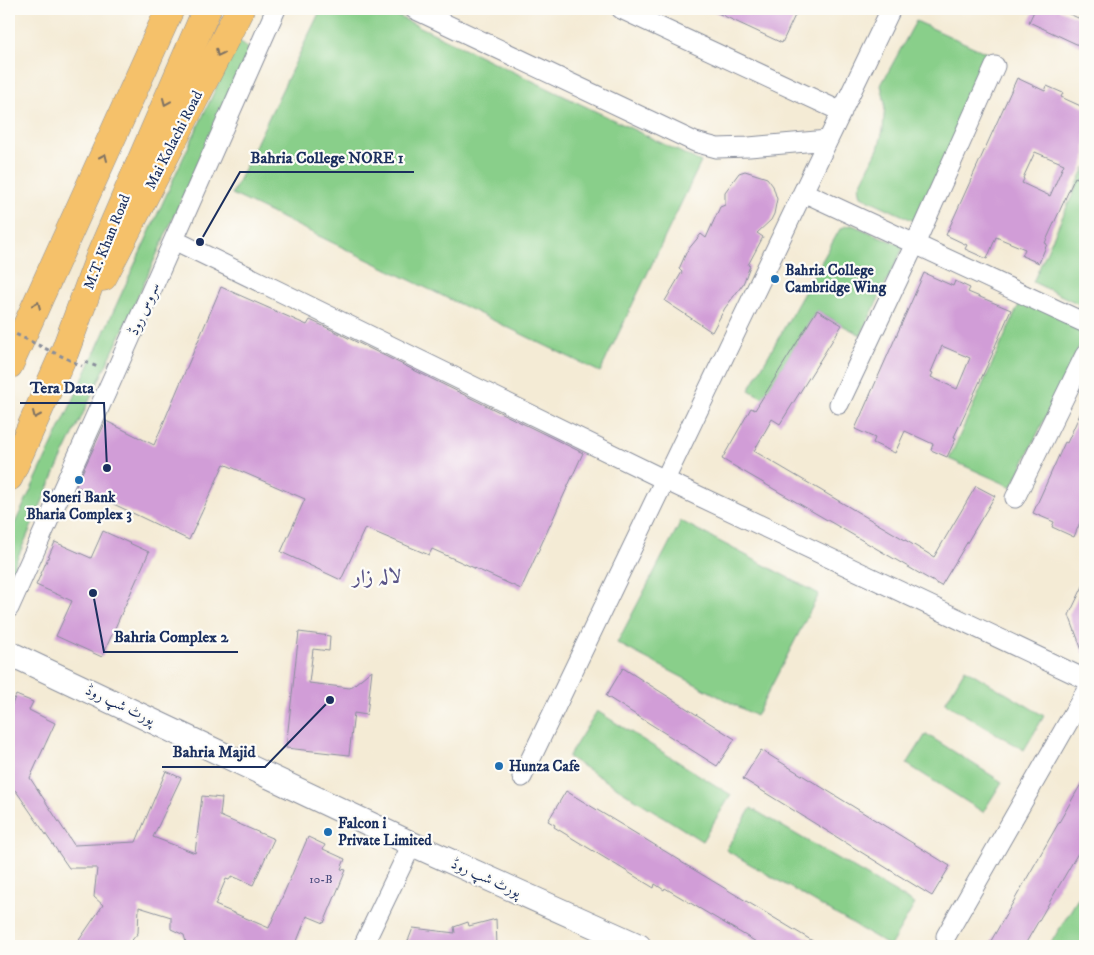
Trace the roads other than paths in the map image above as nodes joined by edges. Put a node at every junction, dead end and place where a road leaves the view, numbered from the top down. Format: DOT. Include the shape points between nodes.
graph roads {
  1 [pos="170,9"];
  2 [pos="206,9"];
  3 [pos="276,9"];
  4 [pos="414,9"];
  5 [pos="621,9"];
  6 [pos="891,9"];
  7 [pos="239,11"];
  8 [pos="268,26"];
  9 [pos="995,66"];
  10 [pos="842,112"];
  11 [pos="828,140"];
  12 [pos="803,192"];
  13 [pos="174,240"];
  14 [pos="915,244"];
  15 [pos="1085,323"];
  16 [pos="1085,355"];
  17 [pos="73,358"];
  18 [pos="9,365"];
  19 [pos="840,404"];
  20 [pos="9,476"];
  21 [pos="665,480"];
  22 [pos="1015,498"];
  23 [pos="9,608"];
  24 [pos="9,653"];
  25 [pos="1085,679"];
  26 [pos="1085,693"];
  27 [pos="522,777"];
  28 [pos="412,844"];
  29 [pos="946,936"];
  30 [pos="363,946"];
  31 [pos="639,946"];
  18 -- 1 [label="main road, one-way"];
  2 -- 17 [label="main road, M.T. Khan Road, one-way" via="100,256"];
  3 -- 8 [label="street, سروس روڈ"];
  4 -- 11 [label="street" via="694,142 717,148"];
  5 -- 10 [label="street"];
  6 -- 10 [label="street"];
  7 -- 8 [label="street"];
  7 -- 17 [label="main road, Mai Kolachi Road, one-way"];
  8 -- 13 [label="street, سروس روڈ"];
  9 -- 14 [label="street"];
  10 -- 11 [label="street"];
  11 -- 12 [label="street"];
  12 -- 14 [label="street"];
  12 -- 21 [label="street"];
  13 -- 21 [label="street"];
  13 -- 23 [label="street, سروس روڈ"];
  14 -- 15 [label="street"];
  14 -- 19 [label="street"];
  16 -- 22 [label="street"];
  17 -- 20 [label="main road, M.T. Khan Road, one-way"];
  21 -- 25 [label="street"];
  21 -- 27 [label="street"];
  24 -- 28 [label="street, پورٹ شپ روڈ"];
  26 -- 29 [label="street"];
  28 -- 30 [label="street"];
  28 -- 31 [label="street, پورٹ شپ روڈ"];
}
